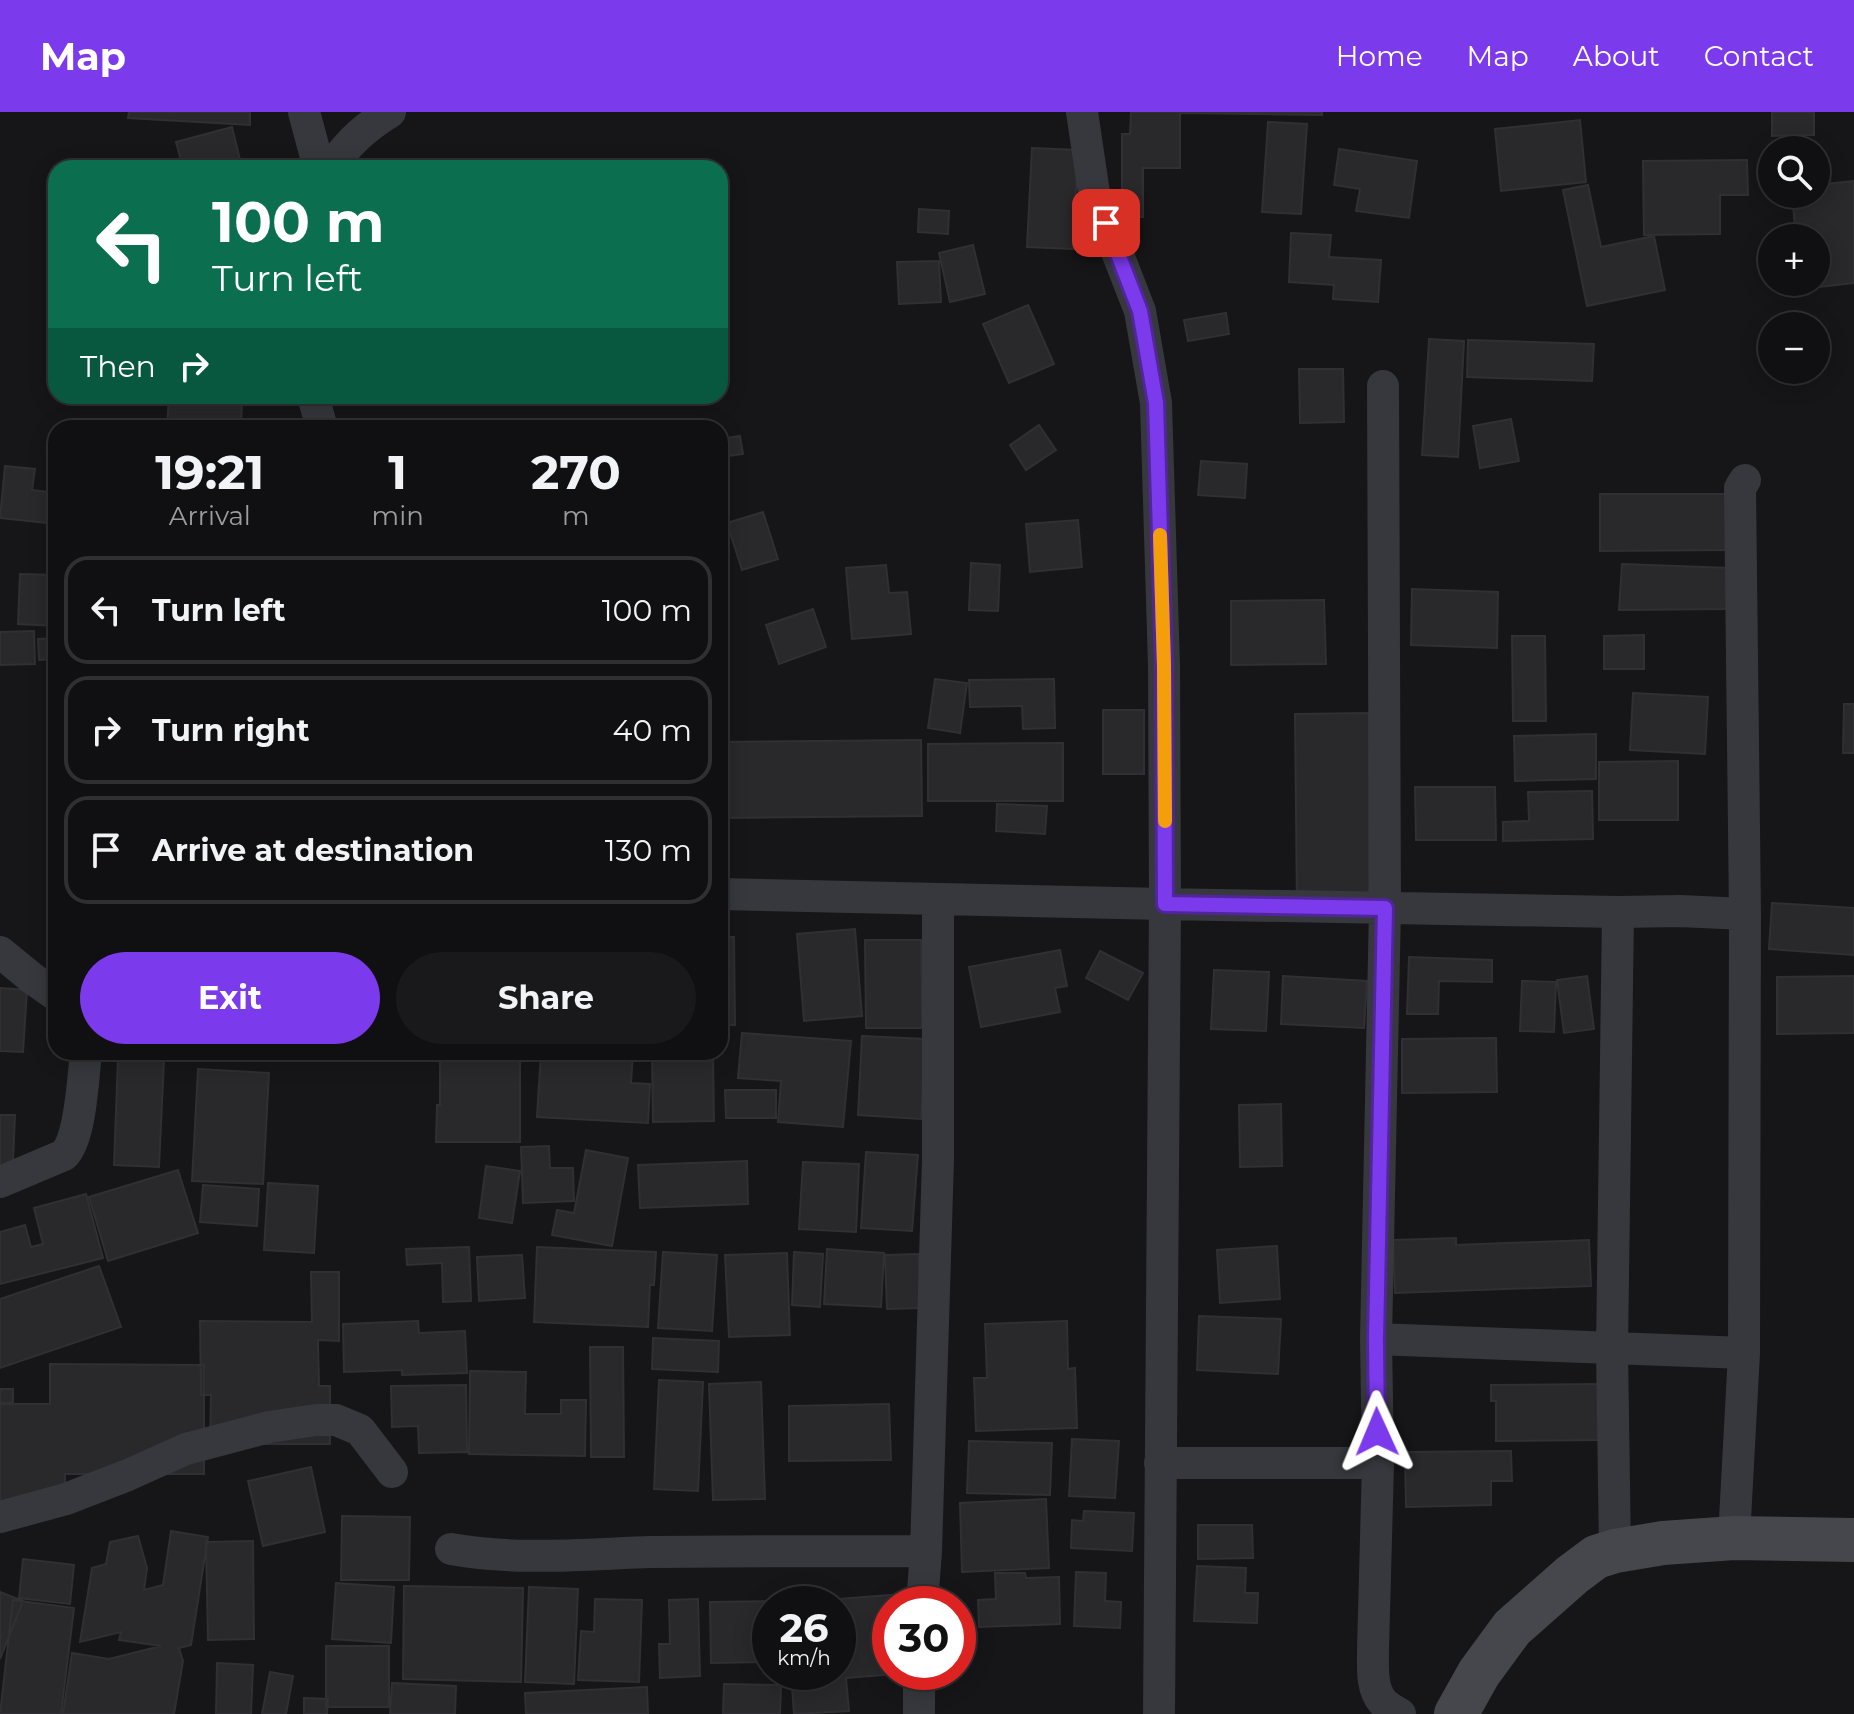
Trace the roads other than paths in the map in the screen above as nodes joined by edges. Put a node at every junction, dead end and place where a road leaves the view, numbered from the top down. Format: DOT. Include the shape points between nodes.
graph roads {
  1 [pos="304,112"];
  2 [pos="390,112"];
  3 [pos="1082,112"];
  4 [pos="317,160"];
  5 [pos="337,160"];
  6 [pos="1383,386"];
  7 [pos="1745,480"];
  8 [pos="728,894"];
  9 [pos="938,900"];
  10 [pos="1165,904"];
  11 [pos="1385,908"];
  12 [pos="1618,912"];
  13 [pos="1745,914"];
  14 [pos="0,952"];
  15 [pos="48,989"];
  16 [pos="85,1060"];
  17 [pos="0,1182"];
  18 [pos="1376,1339"];
  19 [pos="1612,1349"];
  20 [pos="1744,1353"];
  21 [pos="1160,1463"];
  22 [pos="1378,1463"];
  23 [pos="392,1472"];
  24 [pos="0,1517"];
  25 [pos="1734,1538"];
  26 [pos="1854,1540"];
  27 [pos="451,1549"];
  28 [pos="926,1551"];
  29 [pos="1615,1551"];
  30 [pos="923,1586"];
  31 [pos="919,1690"];
  32 [pos="919,1714"];
  33 [pos="1159,1714"];
  34 [pos="1400,1714"];
  35 [pos="1456,1714"];
  1 -- 4 [label="street"];
  2 -- 5 [label="street"];
  3 -- 10 [label="street" via="1094,193 1140,311 1156,403"];
  6 -- 11 [label="street"];
  7 -- 13 [label="street" via="1740,488"];
  8 -- 9 [label="street"];
  9 -- 10 [label="street"];
  9 -- 28 [label="street" via="938,1160"];
  10 -- 11 [label="street"];
  10 -- 21 [label="street"];
  11 -- 12 [label="street"];
  11 -- 18 [label="street"];
  12 -- 13 [label="street"];
  12 -- 19 [label="street"];
  13 -- 20 [label="street"];
  14 -- 15 [label="street"];
  16 -- 17 [label="street" via="70,1149"];
  18 -- 19 [label="street"];
  18 -- 22 [label="street"];
  19 -- 20 [label="street"];
  19 -- 29 [label="street"];
  20 -- 25 [label="street"];
  21 -- 22 [label="street"];
  21 -- 33 [label="street"];
  22 -- 34 [label="street" via="1374,1679 1383,1703"];
  23 -- 24 [label="street" via="360,1430 336,1420 316,1420 186,1449 66,1499"];
  25 -- 26 [label="street"];
  25 -- 29 [label="street"];
  27 -- 28 [label="street" via="564,1555"];
  28 -- 30 [label="street"];
  29 -- 35 [label="street" via="1583,1566 1512,1628"];
  31 -- 32 [label="street"];
}
